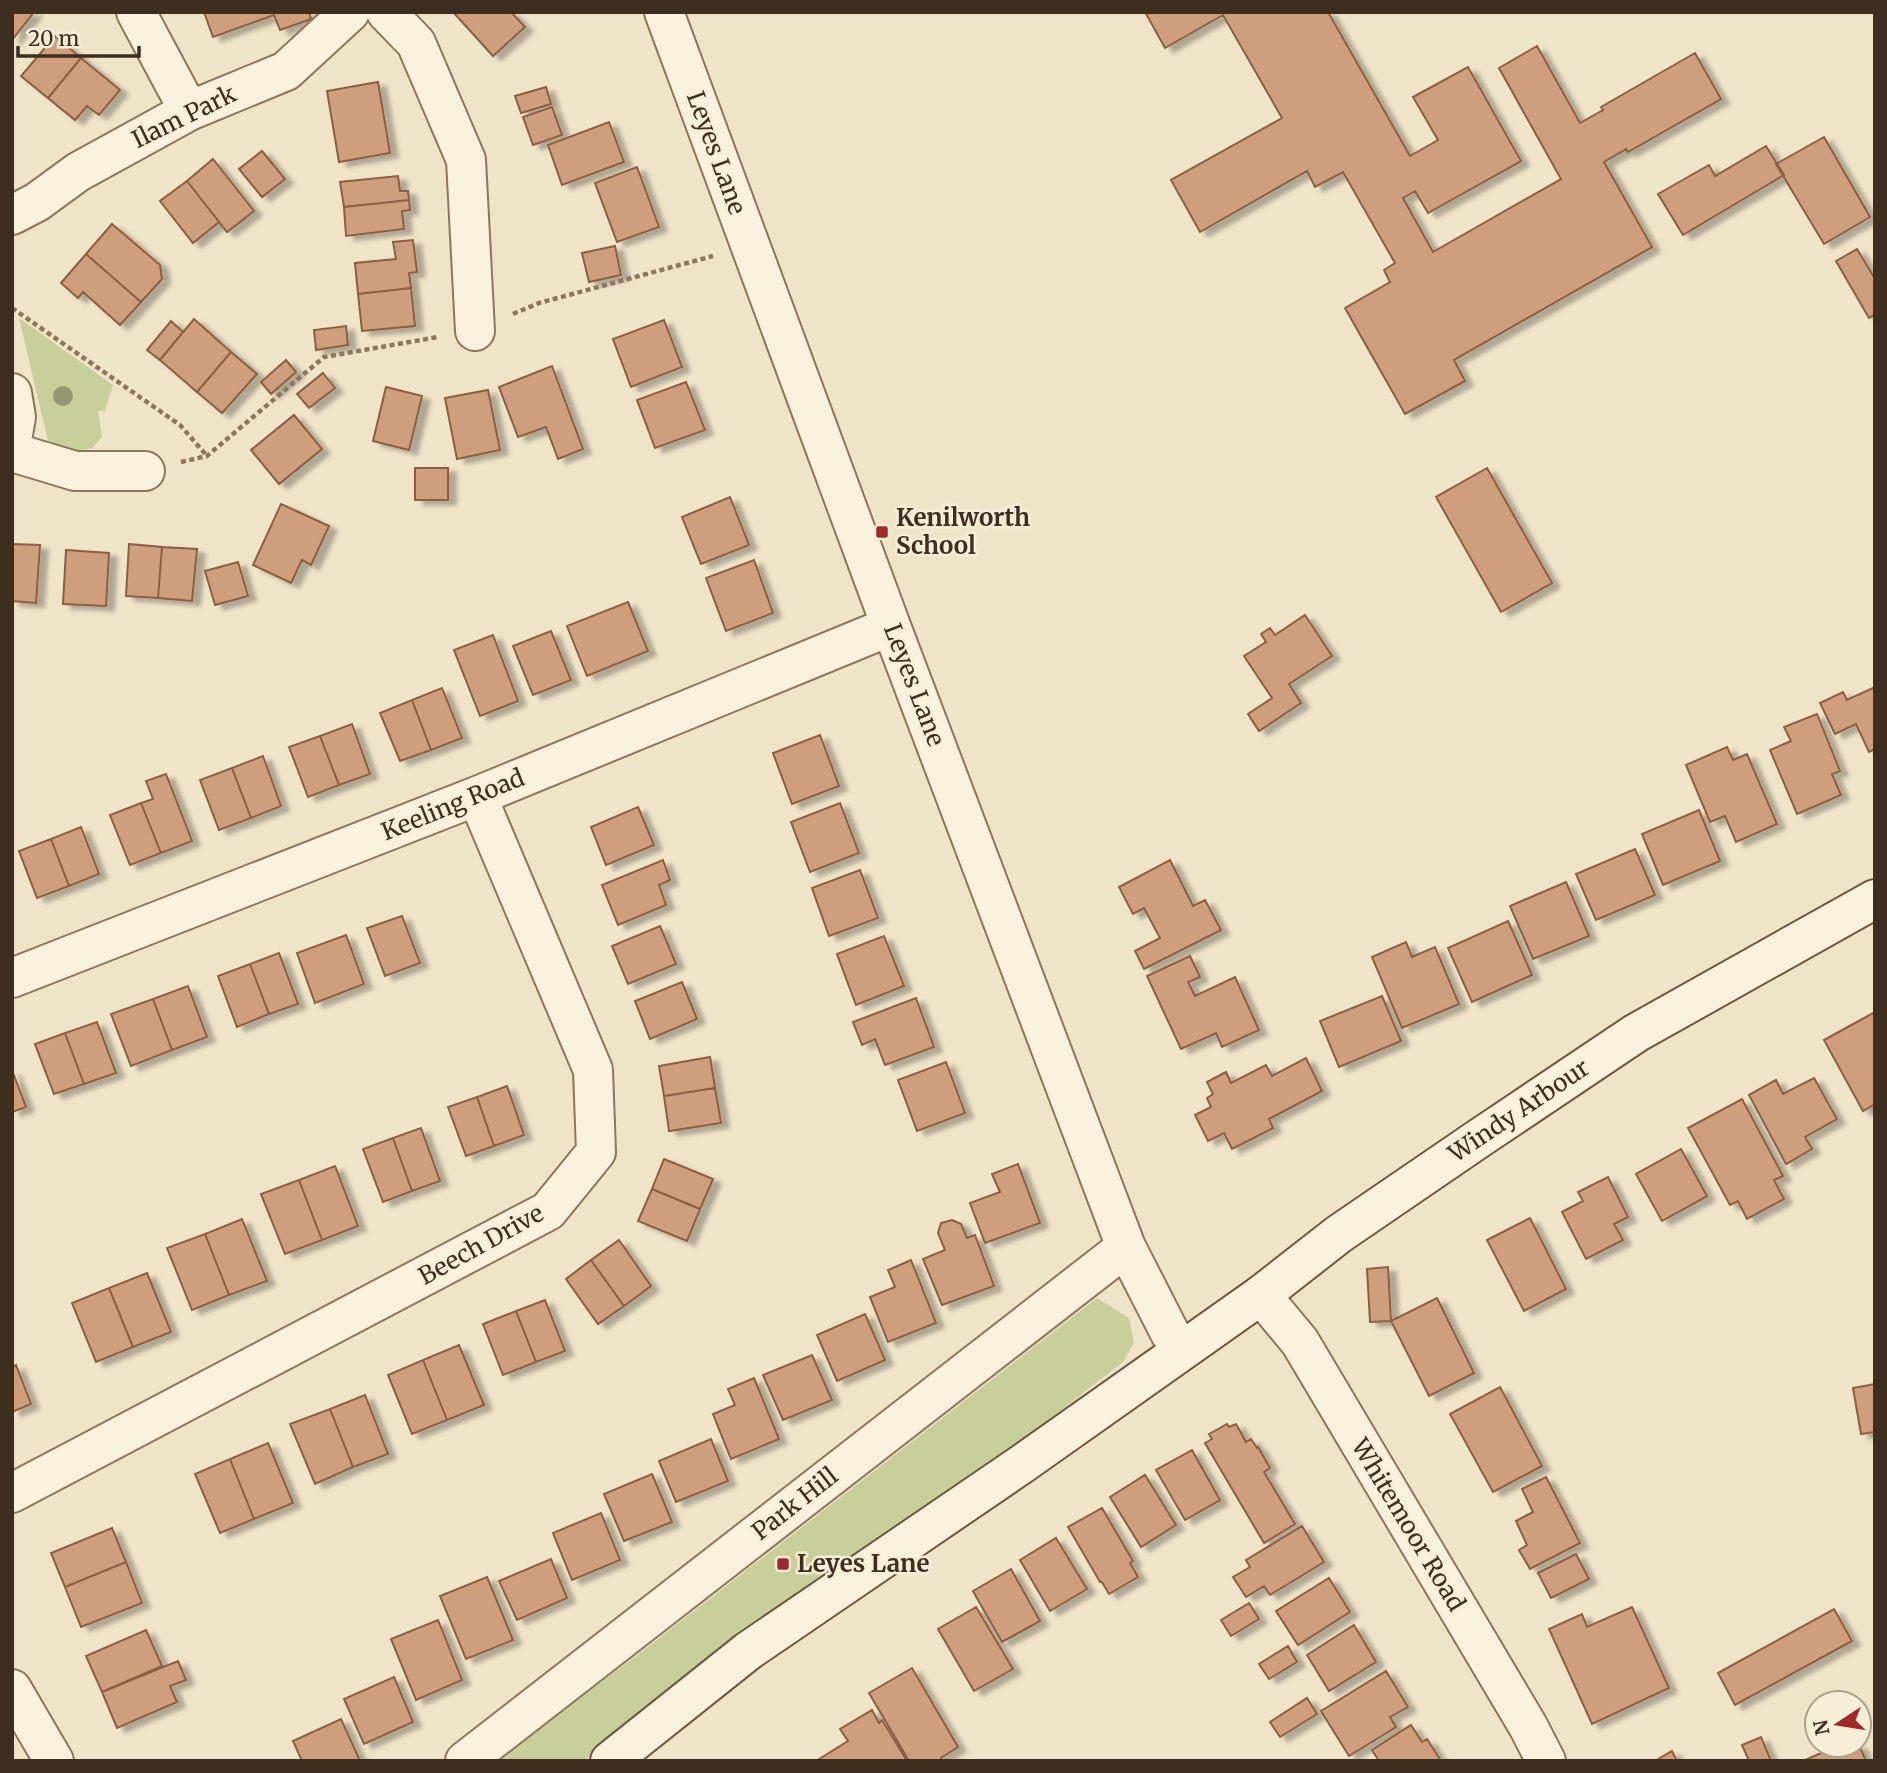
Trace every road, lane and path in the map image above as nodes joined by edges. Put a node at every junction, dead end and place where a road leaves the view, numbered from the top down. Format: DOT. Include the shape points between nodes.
graph roads {
  1 [pos="136,12"];
  2 [pos="350,12"];
  3 [pos="386,12"];
  4 [pos="664,12"];
  5 [pos="189,111"];
  6 [pos="12,215"];
  7 [pos="12,307"];
  8 [pos="475,331"];
  9 [pos="12,393"];
  10 [pos="12,440"];
  11 [pos="12,452"];
  12 [pos="207,456"];
  13 [pos="145,471"];
  14 [pos="891,626"];
  15 [pos="477,796"];
  16 [pos="1875,899"];
  17 [pos="12,978"];
  18 [pos="1126,1247"];
  19 [pos="1261,1295"];
  20 [pos="1181,1350"];
  21 [pos="12,1493"];
  22 [pos="14,1694"];
  23 [pos="54,1761"];
  24 [pos="465,1761"];
  25 [pos="610,1761"];
  26 [pos="1546,1761"];
  1 -- 5 [label="street"];
  2 -- 5 [label="street, Ilam Park" via="286,71"];
  3 -- 8 [label="street" via="416,43 466,160"];
  4 -- 14 [label="street, Leyes Lane"];
  5 -- 6 [label="street, Ilam Park" via="78,172"];
  7 -- 12 [label="path" via="180,425"];
  9 -- 10 [label="street" via="16,417"];
  11 -- 13 [label="street" via="75,471"];
  14 -- 15 [label="street, Keeling Road"];
  14 -- 18 [label="street, Leyes Lane"];
  15 -- 17 [label="street, Keeling Road"];
  15 -- 21 [label="street, Beech Drive" via="593,1070 596,1152 548,1211"];
  16 -- 19 [label="street, Windy Arbour" via="1636,1033 1339,1234"];
  18 -- 20 [label="street, Leyes Lane"];
  18 -- 24 [label="street, Park Hill"];
  19 -- 20 [label="street, Windy Arbour"];
  19 -- 26 [label="street, Whitemoor Road" via="1300,1342"];
  20 -- 25 [label="street" via="748,1651"];
  22 -- 23 [label="street"];
}
